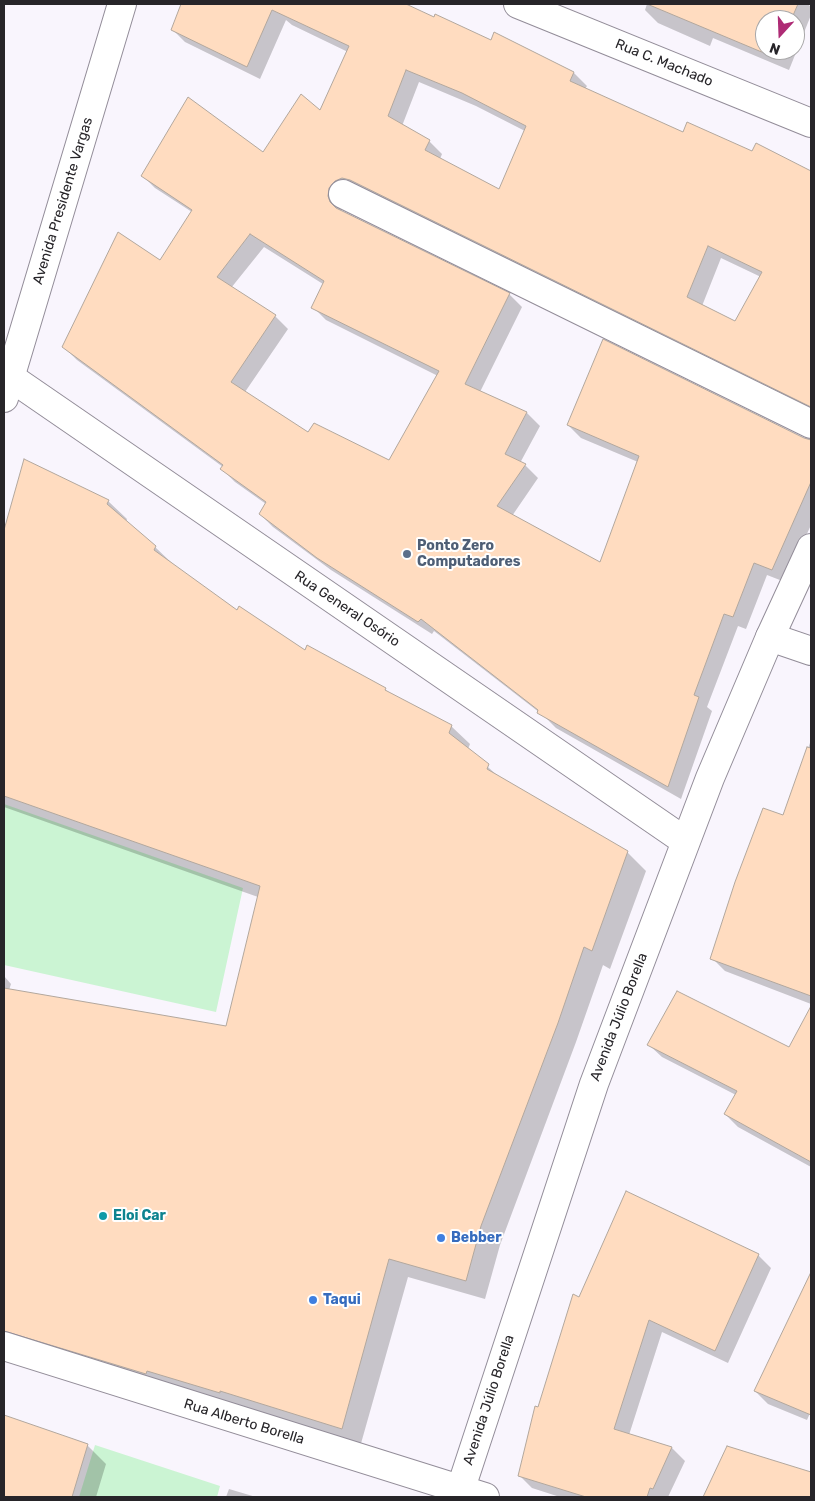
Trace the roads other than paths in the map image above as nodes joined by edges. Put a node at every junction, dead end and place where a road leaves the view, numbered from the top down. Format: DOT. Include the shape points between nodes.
graph roads {
  1 [pos="122,4"];
  2 [pos="518,4"];
  3 [pos="811,123"];
  4 [pos="343,194"];
  5 [pos="7,388"];
  6 [pos="811,424"];
  7 [pos="811,548"];
  8 [pos="770,637"];
  9 [pos="811,651"];
  10 [pos="685,841"];
  11 [pos="4,1346"];
  12 [pos="468,1495"];
  1 -- 5 [label="street, Avenida Presidente Vargas"];
  2 -- 3 [label="street, Rua C. Machado"];
  4 -- 6 [label="street"];
  5 -- 10 [label="street, Rua General Osório"];
  7 -- 8 [label="street, Avenida Júlio Borella"];
  8 -- 9 [label="street"];
  8 -- 10 [label="street, Avenida Júlio Borella"];
  10 -- 12 [label="street, Avenida Júlio Borella" via="594,1084"];
  11 -- 12 [label="street, Rua Alberto Borella"];
}
